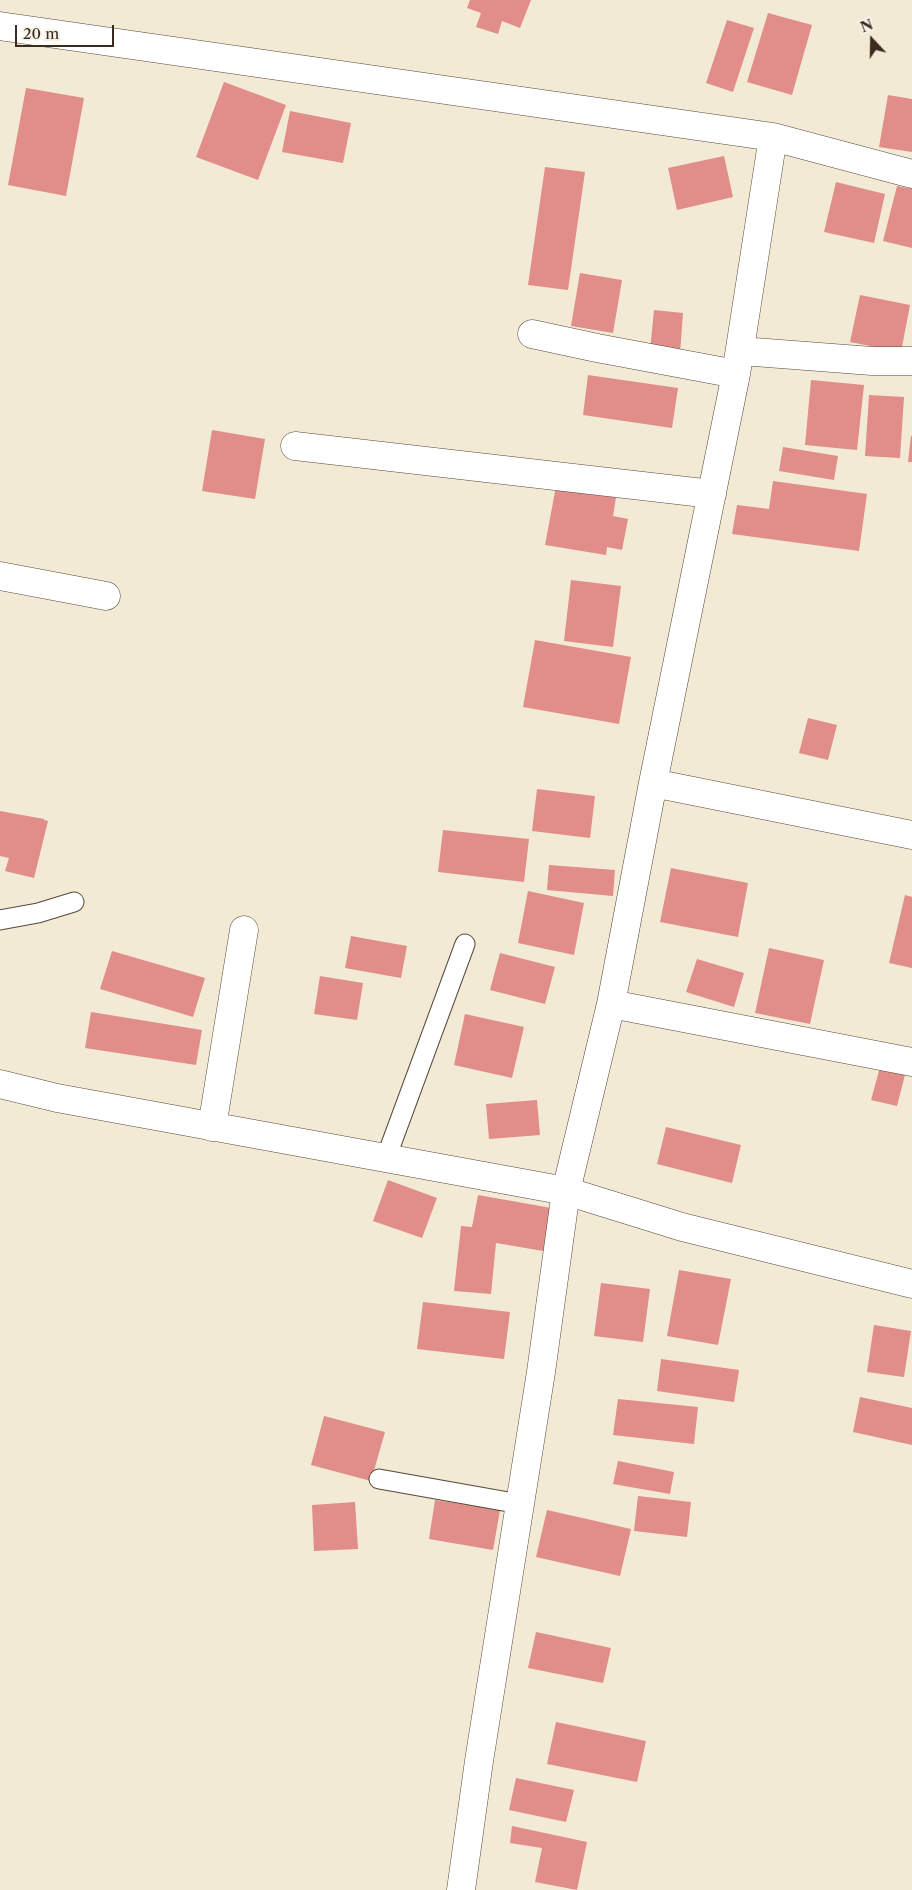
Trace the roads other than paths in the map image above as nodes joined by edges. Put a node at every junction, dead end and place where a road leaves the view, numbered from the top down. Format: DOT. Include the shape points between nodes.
graph roads {
  1 [pos="0,26"];
  2 [pos="773,137"];
  3 [pos="912,174"];
  4 [pos="532,334"];
  5 [pos="912,361"];
  6 [pos="738,362"];
  7 [pos="294,446"];
  8 [pos="712,494"];
  9 [pos="0,576"];
  10 [pos="106,596"];
  11 [pos="652,783"];
  12 [pos="912,835"];
  13 [pos="74,902"];
  14 [pos="0,920"];
  15 [pos="244,930"];
  16 [pos="465,944"];
  17 [pos="610,1004"];
  18 [pos="912,1062"];
  19 [pos="0,1084"];
  20 [pos="212,1127"];
  21 [pos="386,1158"];
  22 [pos="566,1191"];
  23 [pos="912,1284"];
  24 [pos="379,1479"];
  25 [pos="520,1504"];
  26 [pos="461,1890"];
  1 -- 2 [label="street"];
  2 -- 3 [label="street"];
  2 -- 6 [label="street"];
  4 -- 6 [label="street" via="597,348"];
  5 -- 6 [label="street"];
  6 -- 8 [label="street"];
  7 -- 8 [label="street"];
  8 -- 11 [label="street"];
  9 -- 10 [label="street"];
  11 -- 12 [label="street"];
  11 -- 17 [label="street"];
  13 -- 14 [label="lane"];
  15 -- 20 [label="street"];
  16 -- 21 [label="lane"];
  17 -- 18 [label="street"];
  17 -- 22 [label="street"];
  19 -- 20 [label="street"];
  20 -- 21 [label="street"];
  21 -- 22 [label="street"];
  22 -- 23 [label="street" via="682,1228"];
  22 -- 25 [label="street"];
  24 -- 25 [label="lane"];
  25 -- 26 [label="street"];
}
